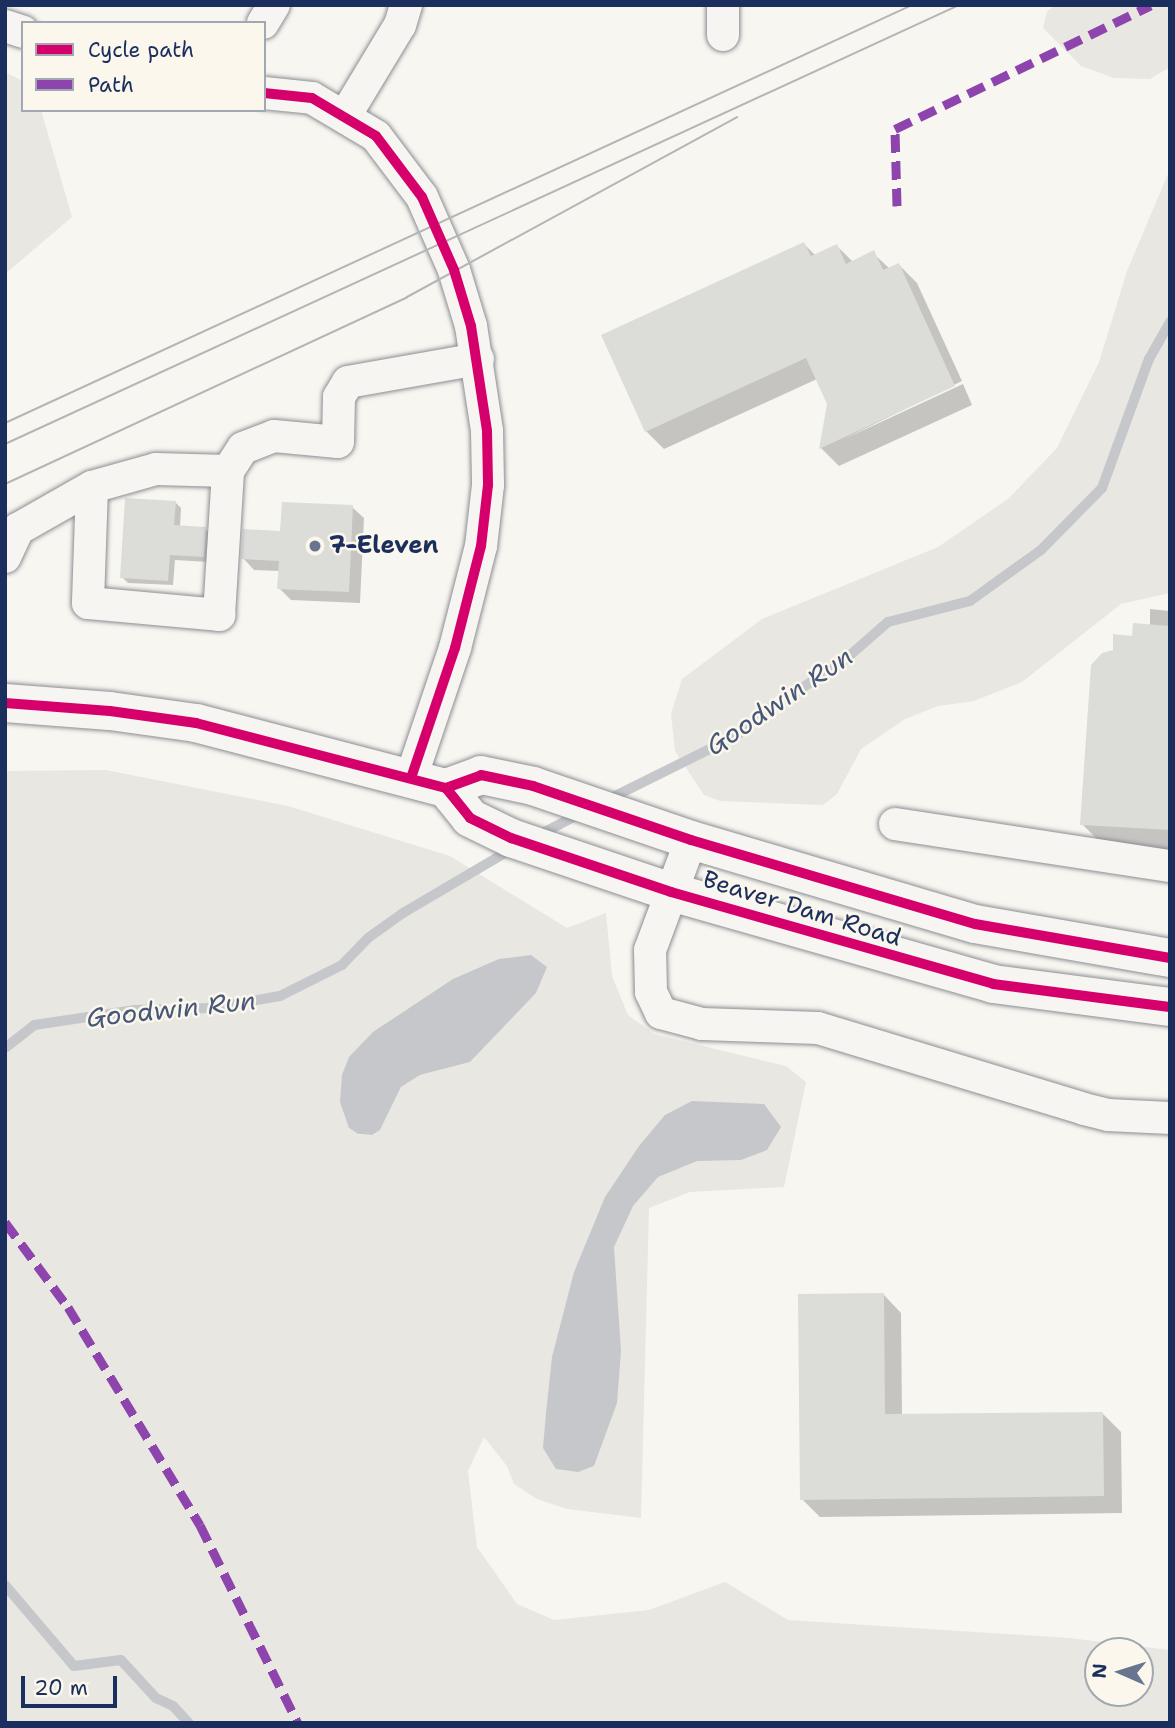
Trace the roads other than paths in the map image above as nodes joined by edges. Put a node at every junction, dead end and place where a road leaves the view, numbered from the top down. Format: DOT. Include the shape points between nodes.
graph roads {
  1 [pos="274,5"];
  2 [pos="406,5"];
  3 [pos="264,21"];
  4 [pos="266,93"];
  5 [pos="345,116"];
  6 [pos="478,359"];
  7 [pos="228,471"];
  8 [pos="92,487"];
  9 [pos="5,557"];
  10 [pos="5,703"];
  11 [pos="428,783"];
  12 [pos="895,824"];
  13 [pos="674,834"];
  14 [pos="1170,866"];
  15 [pos="671,892"];
  16 [pos="1170,958"];
  17 [pos="1170,1007"];
  18 [pos="1170,1118"];
  1 -- 3 [label="street"];
  2 -- 5 [label="street" via="400,25"];
  4 -- 5 [label="street" via="312,98"];
  5 -- 6 [label="street" via="376,136 422,197 454,270"];
  6 -- 7 [label="street" via="348,382 339,397 338,442 274,436 255,440 243,448"];
  6 -- 11 [label="street" via="488,458 481,546 454,648"];
  7 -- 8 [label="street" via="156,469"];
  7 -- 8 [label="street" via="219,615 88,603"];
  8 -- 9 [label="street" via="18,529"];
  10 -- 11 [label="main road" via="110,710 196,723"];
  11 -- 13 [label="main road, Beaver Dam Road" via="481,775 533,786"];
  11 -- 15 [label="main road, Beaver Dam Road" via="471,818 587,865"];
  12 -- 14 [label="street"];
  13 -- 15 [label="street"];
  13 -- 16 [label="main road, Beaver Dam Road" via="975,924"];
  15 -- 17 [label="main road, Beaver Dam Road" via="993,984"];
  15 -- 18 [label="street" via="647,968 661,1013 702,1024 818,1028 1084,1109"];
}
